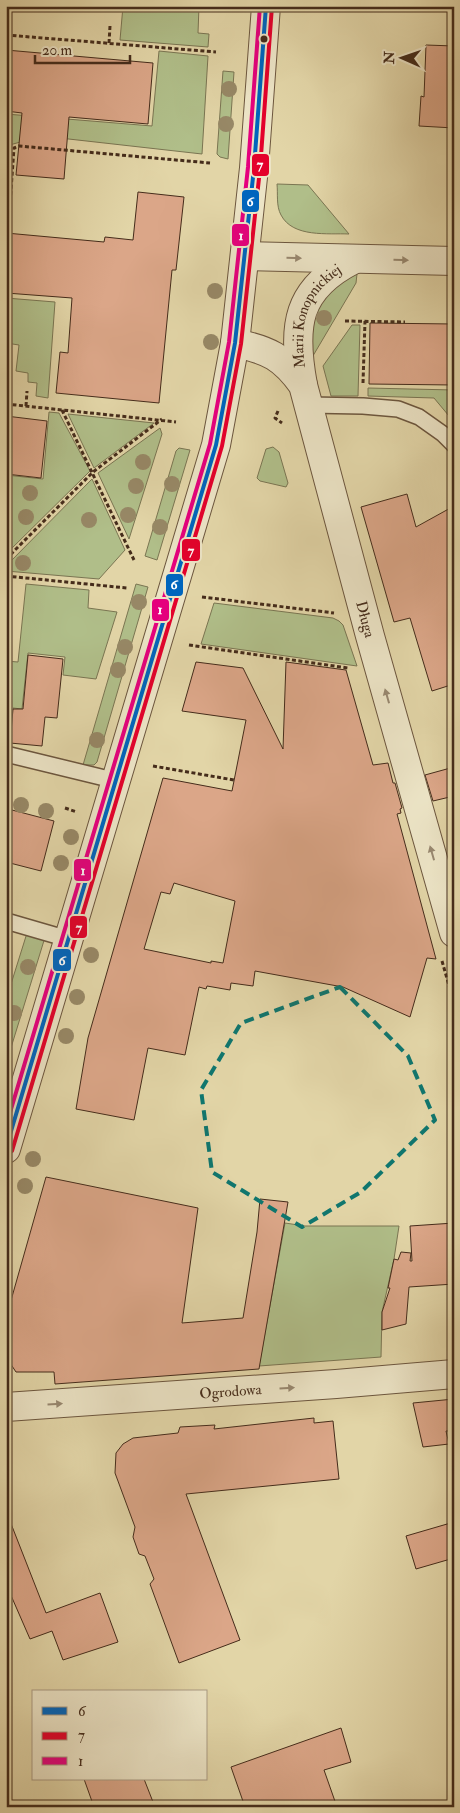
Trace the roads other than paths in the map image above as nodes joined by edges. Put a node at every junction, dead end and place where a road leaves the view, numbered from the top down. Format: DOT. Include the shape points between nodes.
graph roads {
  1 [pos="266,6"];
  2 [pos="245,256"];
  3 [pos="352,260"];
  4 [pos="454,261"];
  5 [pos="236,344"];
  6 [pos="306,395"];
  7 [pos="454,445"];
  8 [pos="6,754"];
  9 [pos="117,781"];
  10 [pos="448,890"];
  11 [pos="6,921"];
  12 [pos="454,933"];
  13 [pos="68,939"];
  14 [pos="6,1149"];
  15 [pos="454,1374"];
  16 [pos="6,1407"];
  1 -- 2 [label="street"];
  2 -- 3 [label="street, Marii Konopnickiej, one-way"];
  2 -- 5 [label="street"];
  3 -- 4 [label="street, Marii Konopnickiej, one-way"];
  3 -- 6 [label="street, Marii Konopnickiej" via="323,279 311,292 303,309 298,348"];
  5 -- 6 [label="street, Długa" via="256,347 291,367"];
  5 -- 9 [label="street" via="216,445"];
  6 -- 7 [label="lane" via="363,406 398,408 419,417"];
  10 -- 6 [label="street, Długa, one-way" via="370,636"];
  8 -- 9 [label="lane"];
  9 -- 13 [label="street"];
  10 -- 12 [label="street, Długa"];
  11 -- 13 [label="lane"];
  13 -- 14 [label="street"];
  16 -- 15 [label="street, Ogrodowa, one-way"];
}
